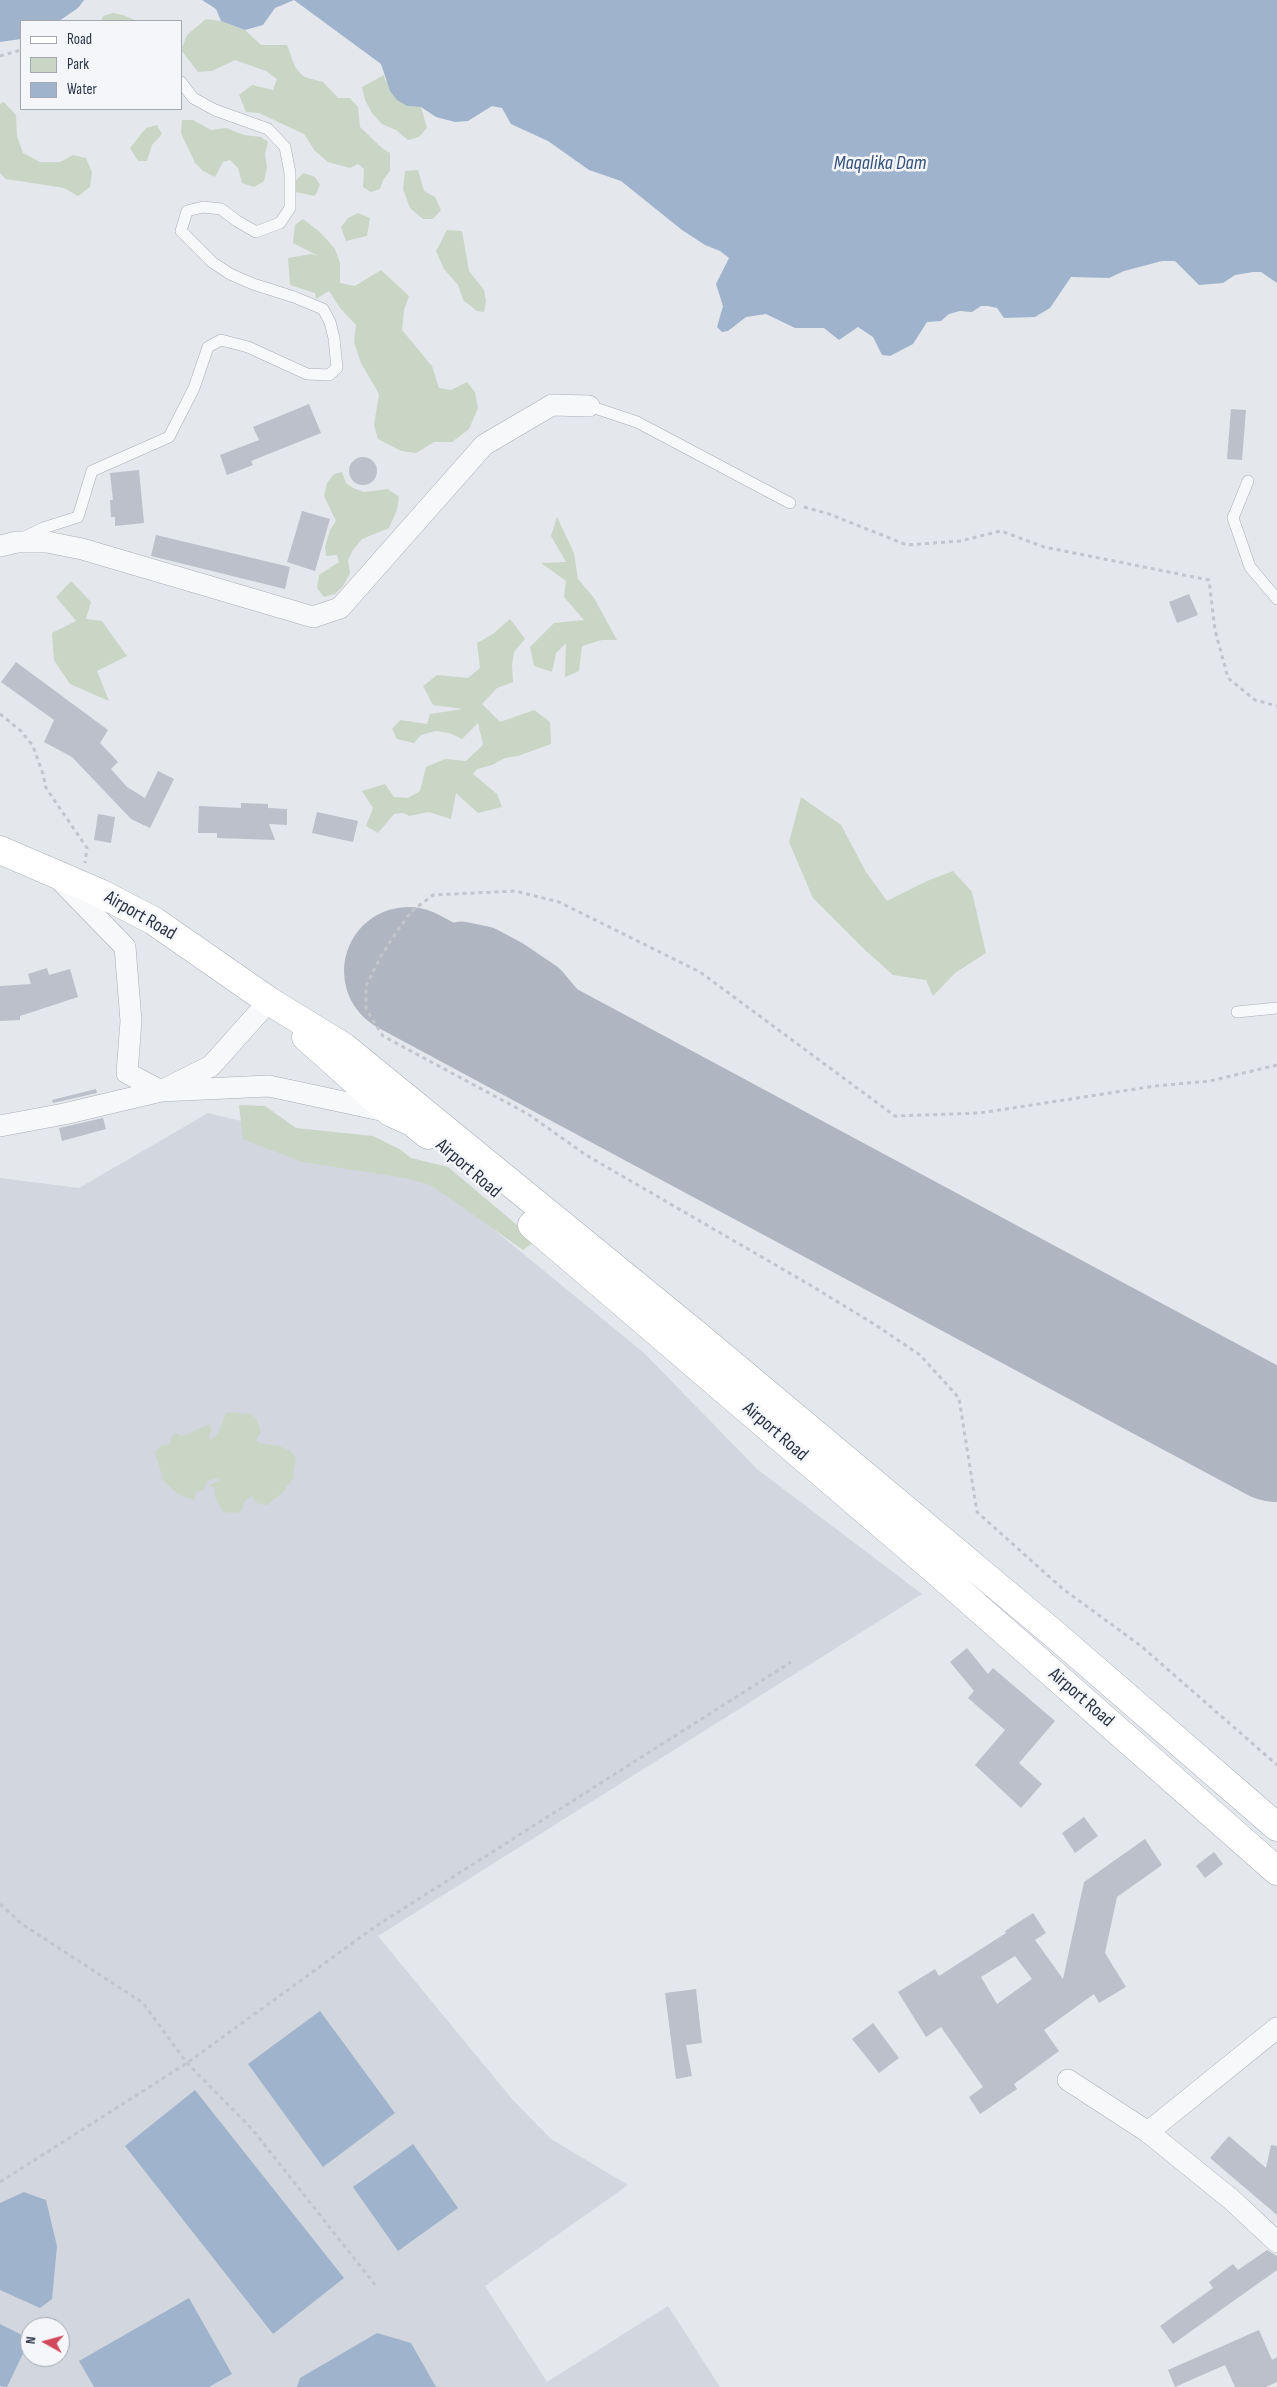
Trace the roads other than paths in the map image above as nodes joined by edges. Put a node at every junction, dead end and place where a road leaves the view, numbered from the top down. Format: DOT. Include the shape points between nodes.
graph roads {
  1 [pos="182,83"];
  2 [pos="588,406"];
  3 [pos="1248,481"];
  4 [pos="790,503"];
  5 [pos="8,544"];
  6 [pos="1277,599"];
  7 [pos="0,850"];
  8 [pos="50,870"];
  9 [pos="269,1001"];
  10 [pos="1277,1008"];
  11 [pos="1237,1012"];
  12 [pos="160,1091"];
  13 [pos="390,1112"];
  14 [pos="0,1126"];
  15 [pos="1277,1827"];
  16 [pos="1277,1871"];
  17 [pos="1277,2028"];
  18 [pos="1068,2080"];
  19 [pos="1148,2132"];
  20 [pos="1277,2242"];
  1 -- 5 [label="lane" via="193,98 215,110 268,129 285,147 290,173 290,208 280,223 256,232 221,209 202,207 187,212 181,232 212,262 230,274 323,309 330,322 337,368 329,374 307,374 248,347 222,340 208,347 194,388 169,438 92,471 78,517"];
  2 -- 4 [label="lane" via="637,422"];
  2 -- 5 [label="street" via="552,405 484,446 340,608 313,617 82,549 47,542"];
  3 -- 6 [label="lane" via="1233,518 1250,567"];
  7 -- 8 [label="main road, Airport Road"];
  8 -- 9 [label="main road, Airport Road" via="154,922"];
  8 -- 12 [label="street" via="125,947 131,1021 127,1073"];
  9 -- 12 [label="street" via="210,1066"];
  9 -- 13 [label="main road, Airport Road"];
  9 -- 15 [label="main road, Airport Road" via="344,1047 666,1310 1045,1626"];
  10 -- 11 [label="lane"];
  12 -- 13 [label="street" via="269,1086"];
  12 -- 14 [label="street"];
  13 -- 16 [label="main road, Airport Road" via="412,1122 859,1504"];
  17 -- 19 [label="street"];
  18 -- 19 [label="street"];
  19 -- 20 [label="street" via="1232,2200"];
}
